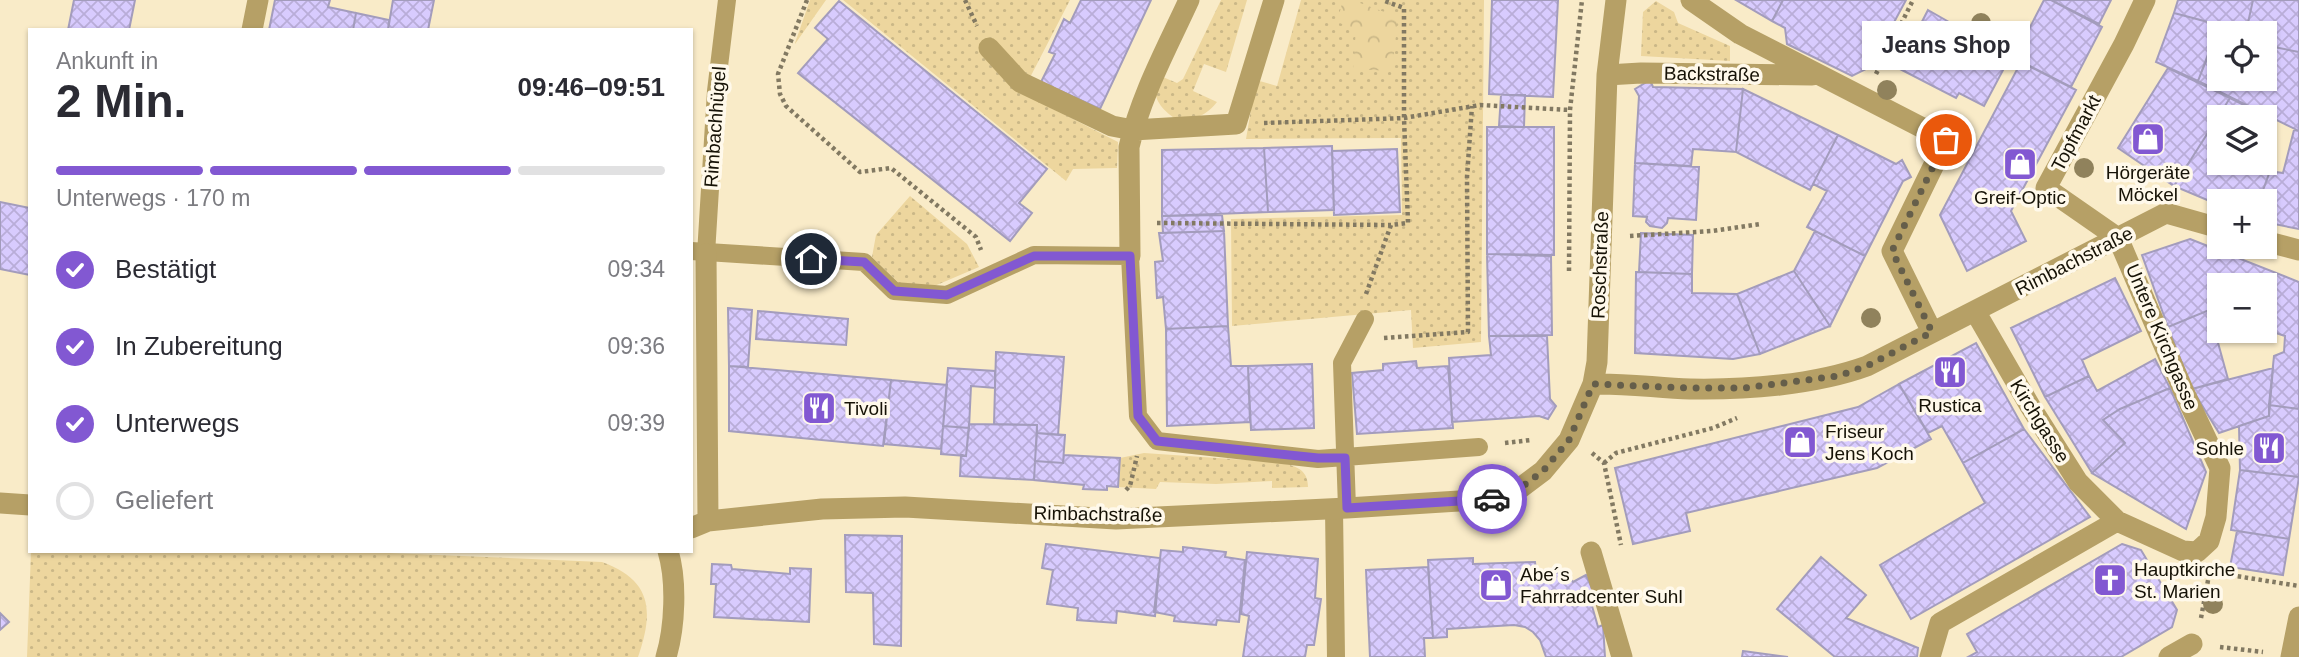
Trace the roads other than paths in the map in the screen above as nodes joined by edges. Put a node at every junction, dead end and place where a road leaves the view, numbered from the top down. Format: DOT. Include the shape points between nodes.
graph roads {
  1 [pos="258,0"];
  2 [pos="727,0"];
  3 [pos="1189,0"];
  4 [pos="1274,0"];
  5 [pos="1616,0"];
  6 [pos="1691,0"];
  7 [pos="2145,0"];
  8 [pos="252,28"];
  9 [pos="989,48"];
  10 [pos="1607,75"];
  11 [pos="1817,75"];
  12 [pos="1133,130"];
  13 [pos="2207,225"];
  14 [pos="2118,238"];
  15 [pos="2277,244"];
  16 [pos="2299,250"];
  17 [pos="699,253"];
  18 [pos="1130,256"];
  19 [pos="1364,310"];
  20 [pos="1975,311"];
  21 [pos="1932,332"];
  22 [pos="1593,384"];
  23 [pos="1479,447"];
  24 [pos="1345,458"];
  25 [pos="1507,498"];
  26 [pos="0,503"];
  27 [pos="28,505"];
  28 [pos="1341,509"];
  29 [pos="2117,521"];
  30 [pos="700,525"];
  31 [pos="1591,552"];
  32 [pos="2197,552"];
  33 [pos="669,553"];
  34 [pos="2299,617"];
  35 [pos="2192,643"];
  36 [pos="2292,656"];
  37 [pos="666,657"];
  38 [pos="1336,657"];
  39 [pos="1622,657"];
  40 [pos="1930,657"];
  41 [pos="2168,657"];
  1 -- 8 [label="street"];
  2 -- 17 [label="lane, Rimbachhügel"];
  3 -- 12 [label="street"];
  4 -- 12 [label="street" via="1236,124"];
  5 -- 10 [label="street, Roschstraße"];
  6 -- 11 [label="street, Backstraße" via="1740,34"];
  7 -- 14 [label="street, Topfmarkt" via="2046,188"];
  9 -- 12 [label="street" via="1020,82 1112,126"];
  10 -- 11 [label="street, Backstraße"];
  10 -- 22 [label="street, Roschstraße"];
  11 -- 21 [label="street, Backstraße" via="1946,140 1892,251"];
  12 -- 18 [label="street" via="1129,147"];
  13 -- 14 [label="street, Rimbachstraße" via="2166,213"];
  14 -- 20 [label="street, Rimbachstraße"];
  14 -- 32 [label="street, Untere Kirchgasse" via="2221,468 2216,517 2209,541"];
  15 -- 16 [label="street"];
  17 -- 18 [label="lane" via="864,262 894,291 947,295 1034,256"];
  17 -- 30 [label="street, Rimbachhügel"];
  18 -- 24 [label="lane" via="1138,416 1157,441"];
  19 -- 24 [label="lane" via="1342,363"];
  20 -- 21 [label="street, Rimbachstraße"];
  20 -- 29 [label="street, Kirchgasse" via="2078,482"];
  21 -- 22 [label="street, Rimbachstraße" via="1838,376 1744,388"];
  22 -- 25 [label="street, Roschstraße" via="1569,440 1543,471"];
  23 -- 24 [label="lane"];
  24 -- 28 [label="lane"];
  25 -- 28 [label="street, Rimbachstraße"];
  26 -- 27 [label="street"];
  28 -- 30 [label="street, Rimbachstraße" via="1112,518 905,507 822,509"];
  28 -- 38 [label="lane"];
  29 -- 32 [label="street, Kirchgasse" via="2183,551"];
  29 -- 40 [label="street" via="1940,623"];
  31 -- 39 [label="street"];
  33 -- 37 [label="street" via="674,571"];
  34 -- 36 [label="street"];
  35 -- 41 [label="street"];
}
